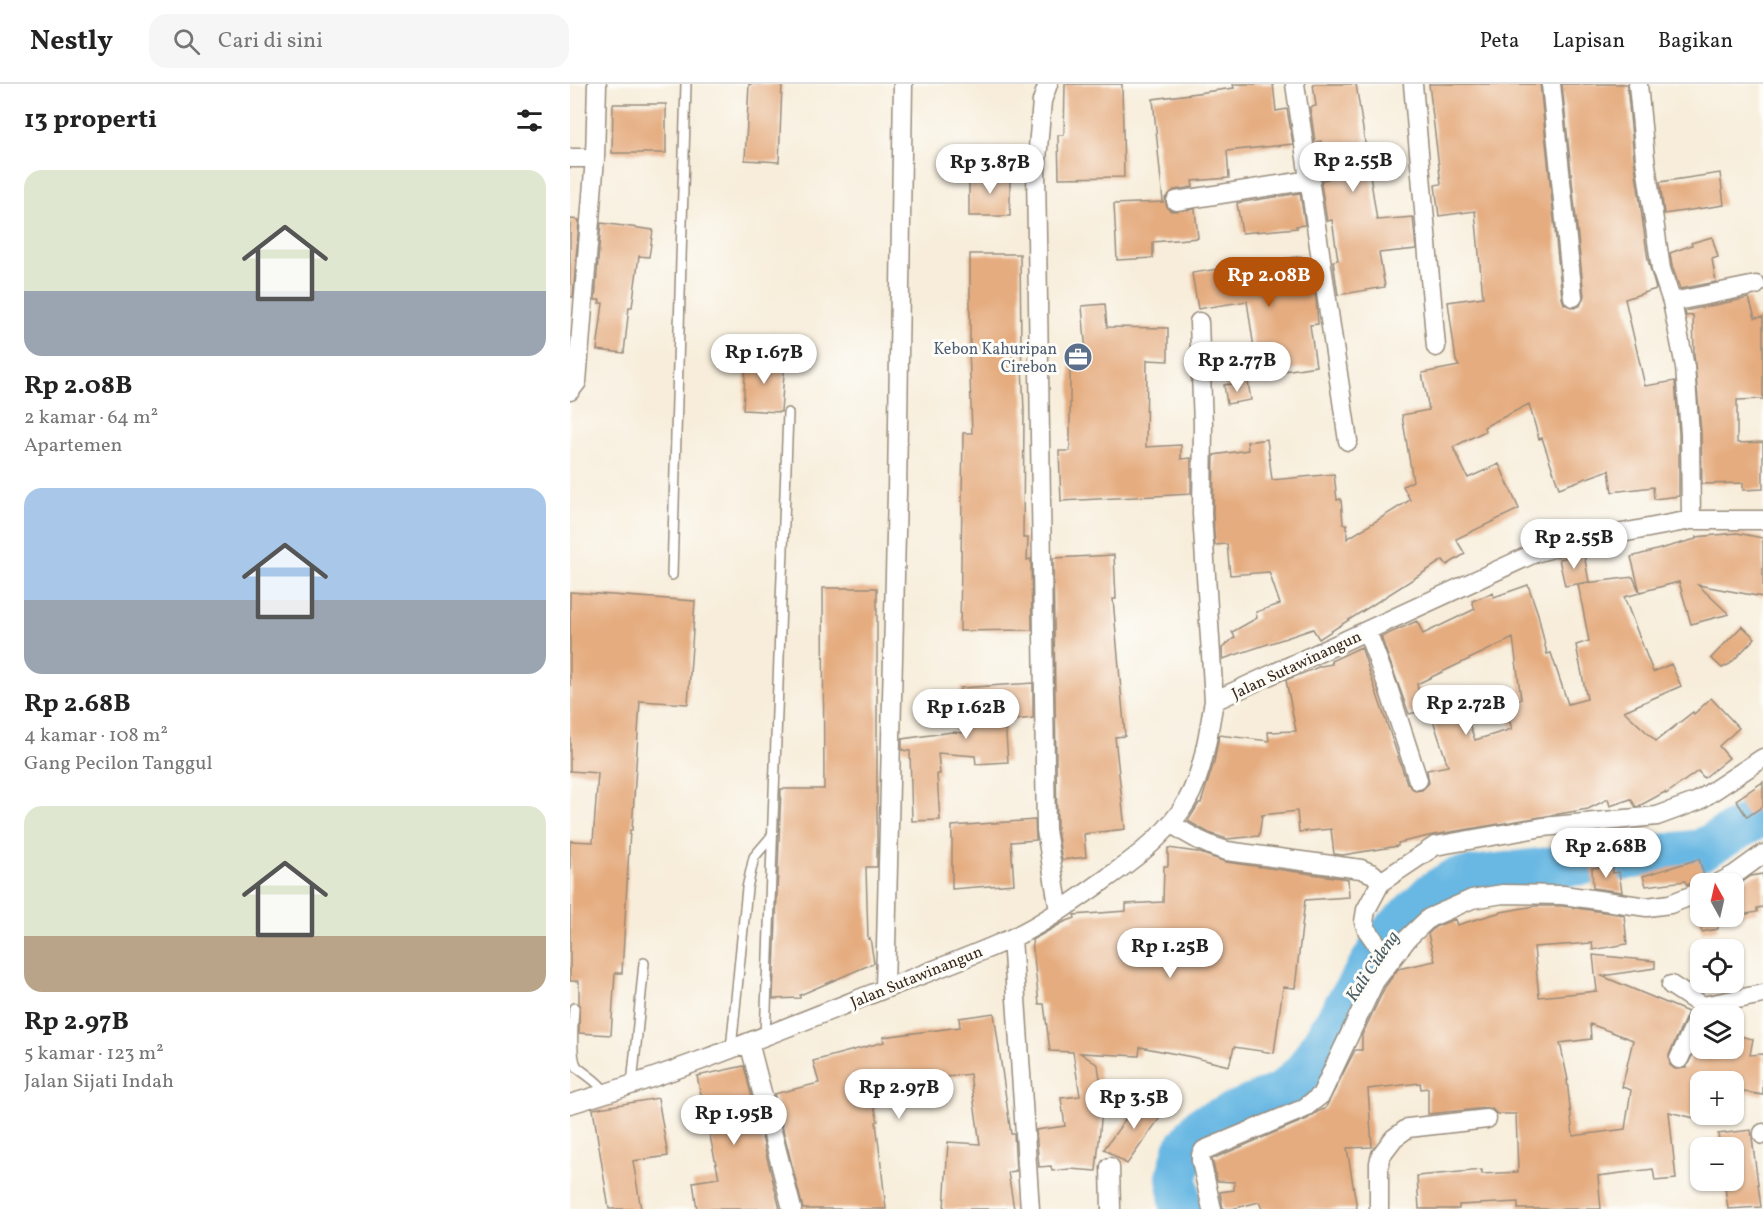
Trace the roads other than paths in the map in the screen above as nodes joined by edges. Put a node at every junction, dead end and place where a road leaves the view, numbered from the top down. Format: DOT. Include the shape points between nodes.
graph roads {
  1 [pos="597,84"];
  2 [pos="686,84"];
  3 [pos="903,84"];
  4 [pos="1048,84"];
  5 [pos="1295,84"];
  6 [pos="1413,84"];
  7 [pos="1551,84"];
  8 [pos="1638,84"];
  9 [pos="570,158"];
  10 [pos="595,158"];
  11 [pos="1311,180"];
  12 [pos="1176,201"];
  13 [pos="1756,285"];
  14 [pos="1573,297"];
  15 [pos="1672,302"];
  16 [pos="576,306"];
  17 [pos="1199,322"];
  18 [pos="1436,347"];
  19 [pos="570,391"];
  20 [pos="788,413"];
  21 [pos="1348,441"];
  22 [pos="1691,520"];
  23 [pos="1763,520"];
  24 [pos="672,575"];
  25 [pos="1367,631"];
  26 [pos="1214,701"];
  27 [pos="1763,758"];
  28 [pos="1418,780"];
  29 [pos="1171,823"];
  30 [pos="772,836"];
  31 [pos="1763,854"];
  32 [pos="1737,873"];
  33 [pos="1381,882"];
  34 [pos="1690,896"];
  35 [pos="1059,911"];
  36 [pos="1012,938"];
  37 [pos="1384,956"];
  38 [pos="644,963"];
  39 [pos="1671,986"];
  40 [pos="885,989"];
  41 [pos="1763,994"];
  42 [pos="1701,1005"];
  43 [pos="1708,1005"];
  44 [pos="574,1008"];
  45 [pos="1690,1035"];
  46 [pos="757,1040"];
  47 [pos="731,1049"];
  48 [pos="1679,1059"];
  49 [pos="632,1086"];
  50 [pos="606,1094"];
  51 [pos="570,1104"];
  52 [pos="1487,1119"];
  53 [pos="1110,1167"];
  54 [pos="792,1209"];
  55 [pos="1030,1209"];
  56 [pos="1110,1209"];
  57 [pos="1212,1209"];
  58 [pos="1379,1209"];
  1 -- 10 [label="street"];
  2 -- 24 [label="lane"];
  3 -- 40 [label="street"];
  4 -- 35 [label="street" via="1042,101 1036,183 1046,830"];
  5 -- 11 [label="street"];
  6 -- 18 [label="street"];
  7 -- 14 [label="street"];
  8 -- 15 [label="street" via="1661,269"];
  9 -- 10 [label="street"];
  10 -- 16 [label="street"];
  11 -- 12 [label="street"];
  11 -- 21 [label="street"];
  13 -- 15 [label="street"];
  15 -- 22 [label="street" via="1686,378"];
  16 -- 19 [label="street" via="577,382"];
  17 -- 26 [label="street" via="1202,514"];
  20 -- 30 [label="lane"];
  22 -- 23 [label="street, Jalan Sutawinangun"];
  22 -- 25 [label="street, Jalan Sutawinangun" via="1574,542 1535,554"];
  25 -- 26 [label="street, Jalan Sutawinangun"];
  25 -- 28 [label="street"];
  26 -- 29 [label="street, Jalan Sutawinangun" via="1195,785"];
  27 -- 33 [label="street" via="1698,801 1657,816 1543,827 1435,846"];
  29 -- 33 [label="street" via="1208,846 1361,869"];
  29 -- 35 [label="street, Jalan Sutawinangun" via="1120,870"];
  30 -- 46 [label="lane"];
  30 -- 47 [label="lane" via="754,857 747,888"];
  31 -- 32 [label="street"];
  33 -- 37 [label="street" via="1364,922"];
  34 -- 37 [label="street" via="1647,907 1563,895 1503,894 1472,900 1429,918"];
  35 -- 36 [label="street, Jalan Sutawinangun"];
  36 -- 40 [label="street, Jalan Sutawinangun"];
  36 -- 55 [label="street"];
  37 -- 57 [label="street" via="1321,1095 1303,1109 1204,1150 1201,1155"];
  38 -- 49 [label="lane"];
  39 -- 42 [label="street"];
  40 -- 46 [label="street, Jalan Sutawinangun"];
  41 -- 43 [label="street"];
  44 -- 50 [label="lane" via="571,1058 575,1067 600,1083"];
  45 -- 48 [label="street"];
  46 -- 47 [label="street, Jalan Sutawinangun"];
  46 -- 54 [label="street"];
  47 -- 49 [label="street, Jalan Sutawinangun"];
  49 -- 50 [label="street, Jalan Sutawinangun"];
  50 -- 51 [label="street, Jalan Sutawinangun"];
  52 -- 58 [label="street" via="1408,1128 1394,1138 1378,1163"];
  53 -- 56 [label="street"];
}
